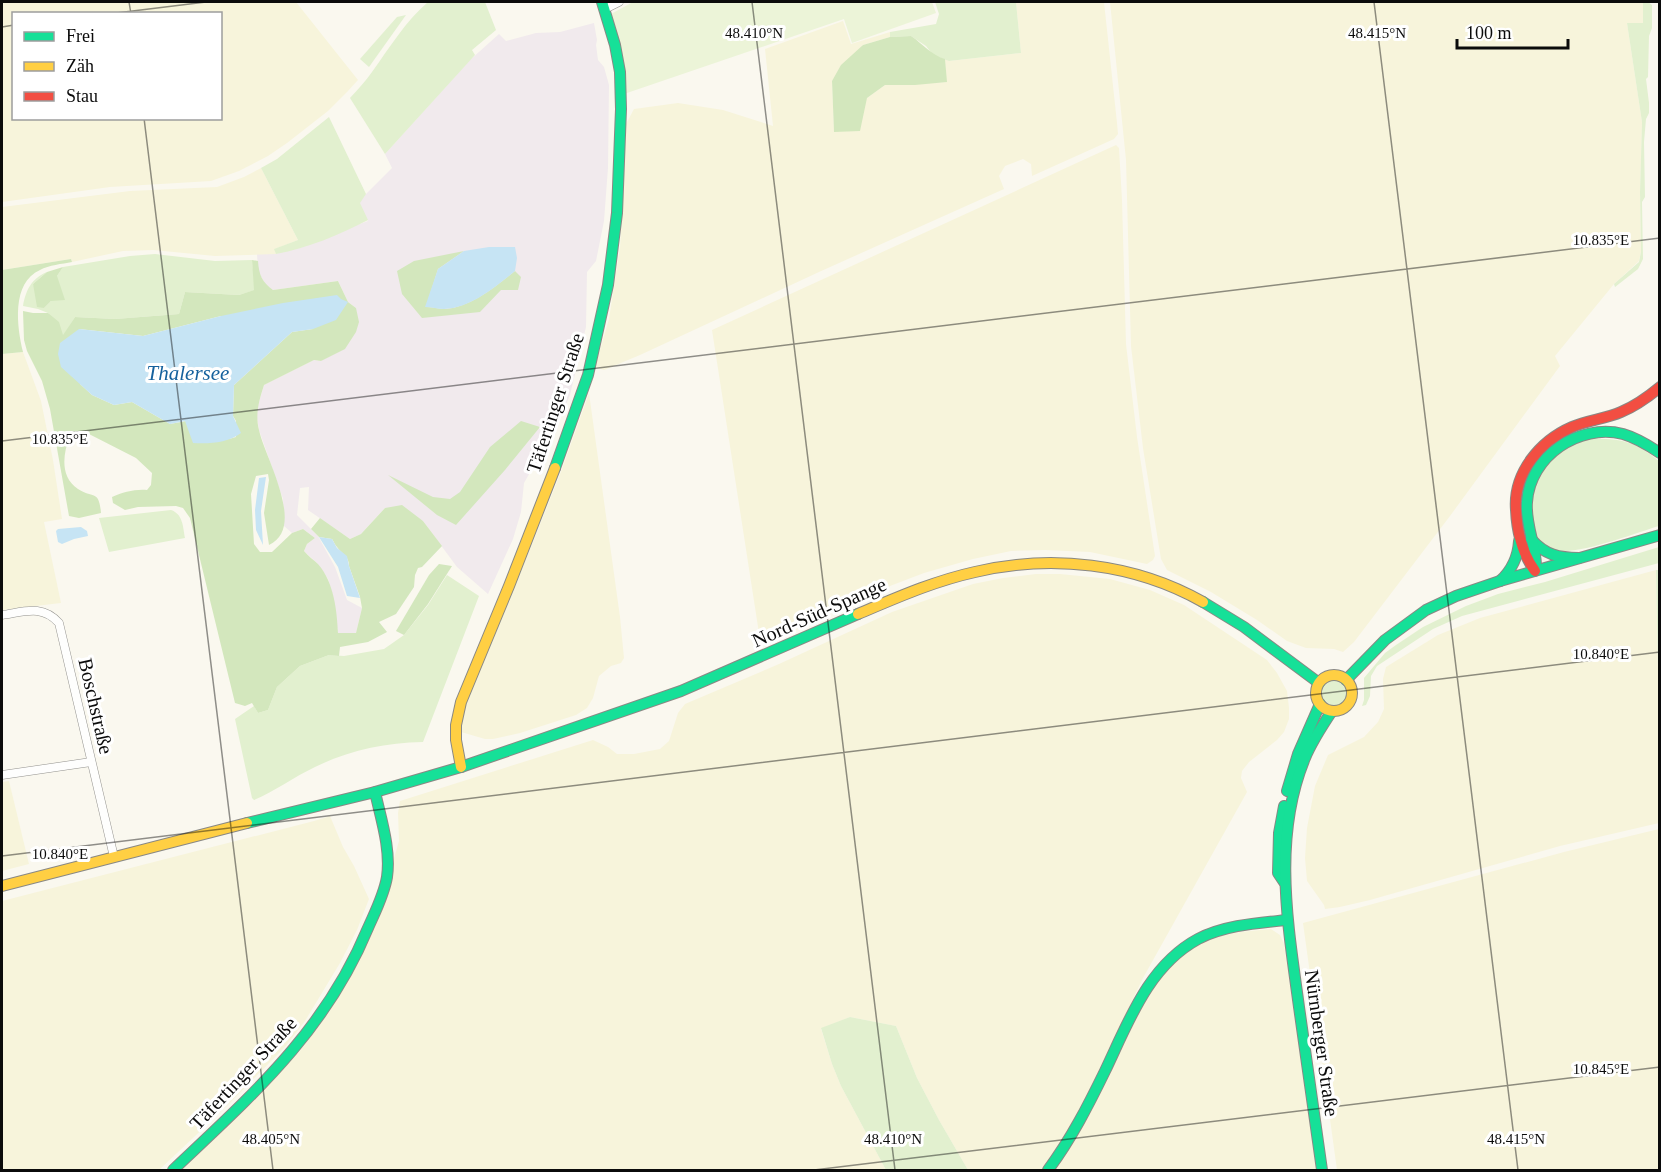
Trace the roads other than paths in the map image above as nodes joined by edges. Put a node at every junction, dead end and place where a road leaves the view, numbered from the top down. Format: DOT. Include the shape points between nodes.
graph roads {
  1 [pos="619,2"];
  2 [pos="604,5"];
  3 [pos="1659,387"];
  4 [pos="1659,453"];
  5 [pos="1659,535"];
  6 [pos="1525,538"];
  7 [pos="1579,558"];
  8 [pos="1535,571"];
  9 [pos="1500,581"];
  10 [pos="2,615"];
  11 [pos="1346,680"];
  12 [pos="1319,683"];
  13 [pos="1320,704"];
  14 [pos="1332,711"];
  15 [pos="92,762"];
  16 [pos="461,767"];
  17 [pos="2,776"];
  18 [pos="1292,784"];
  19 [pos="375,792"];
  20 [pos="114,857"];
  21 [pos="2,886"];
  22 [pos="1287,920"];
  23 [pos="173,1170"];
  24 [pos="1048,1170"];
  25 [pos="1322,1170"];
  1 -- 2 [label="street"];
  2 -- 16 [label="main road, Täfertinger Straße" via="620,72 621,109 617,213 608,285 588,375 570,428 461,702 456,725"];
  3 -- 6 [label="main road" via="1619,413 1570,427 1539,449 1517,487 1514,507"];
  4 -- 6 [label="main road" via="1640,440 1614,432 1588,433 1563,444 1546,458 1530,487"];
  5 -- 7 [label="main road"];
  6 -- 7 [label="main road" via="1549,554"];
  6 -- 8 [label="main road" via="1528,563"];
  6 -- 9 [label="main road" via="1514,564"];
  7 -- 8 [label="main road"];
  8 -- 9 [label="main road"];
  9 -- 11 [label="main road" via="1426,610 1384,640"];
  10 -- 15 [label="street, Boschstraße" via="43,611 59,623"];
  11 -- 12 [label="main road" via="1333,675"];
  11 -- 14 [label="main road" via="1352,690 1350,702 1341,710"];
  12 -- 13 [label="main road" via="1316,694"];
  12 -- 16 [label="main road, Nord-Süd-Spange" via="1232,620 1182,592 1101,566 1020,563 928,585 681,691"];
  13 -- 14 [label="main road"];
  13 -- 18 [label="main road" via="1298,754"];
  14 -- 18 [label="main road" via="1313,739"];
  15 -- 17 [label="street"];
  15 -- 20 [label="street, Boschstraße"];
  16 -- 19 [label="main road, Nord-Süd-Spange"];
  18 -- 22 [label="main road, Nürnberger Straße" via="1284,882"];
  19 -- 20 [label="main road, Nord-Süd-Spange"];
  19 -- 23 [label="main road, Täfertinger Straße" via="387,856 387,878 356,955 306,1035 272,1075"];
  20 -- 21 [label="main road, Nord-Süd-Spange"];
  22 -- 24 [label="main road" via="1219,930 1177,953 1156,974 1087,1109"];
  22 -- 25 [label="main road, Nürnberger Straße"];
}
